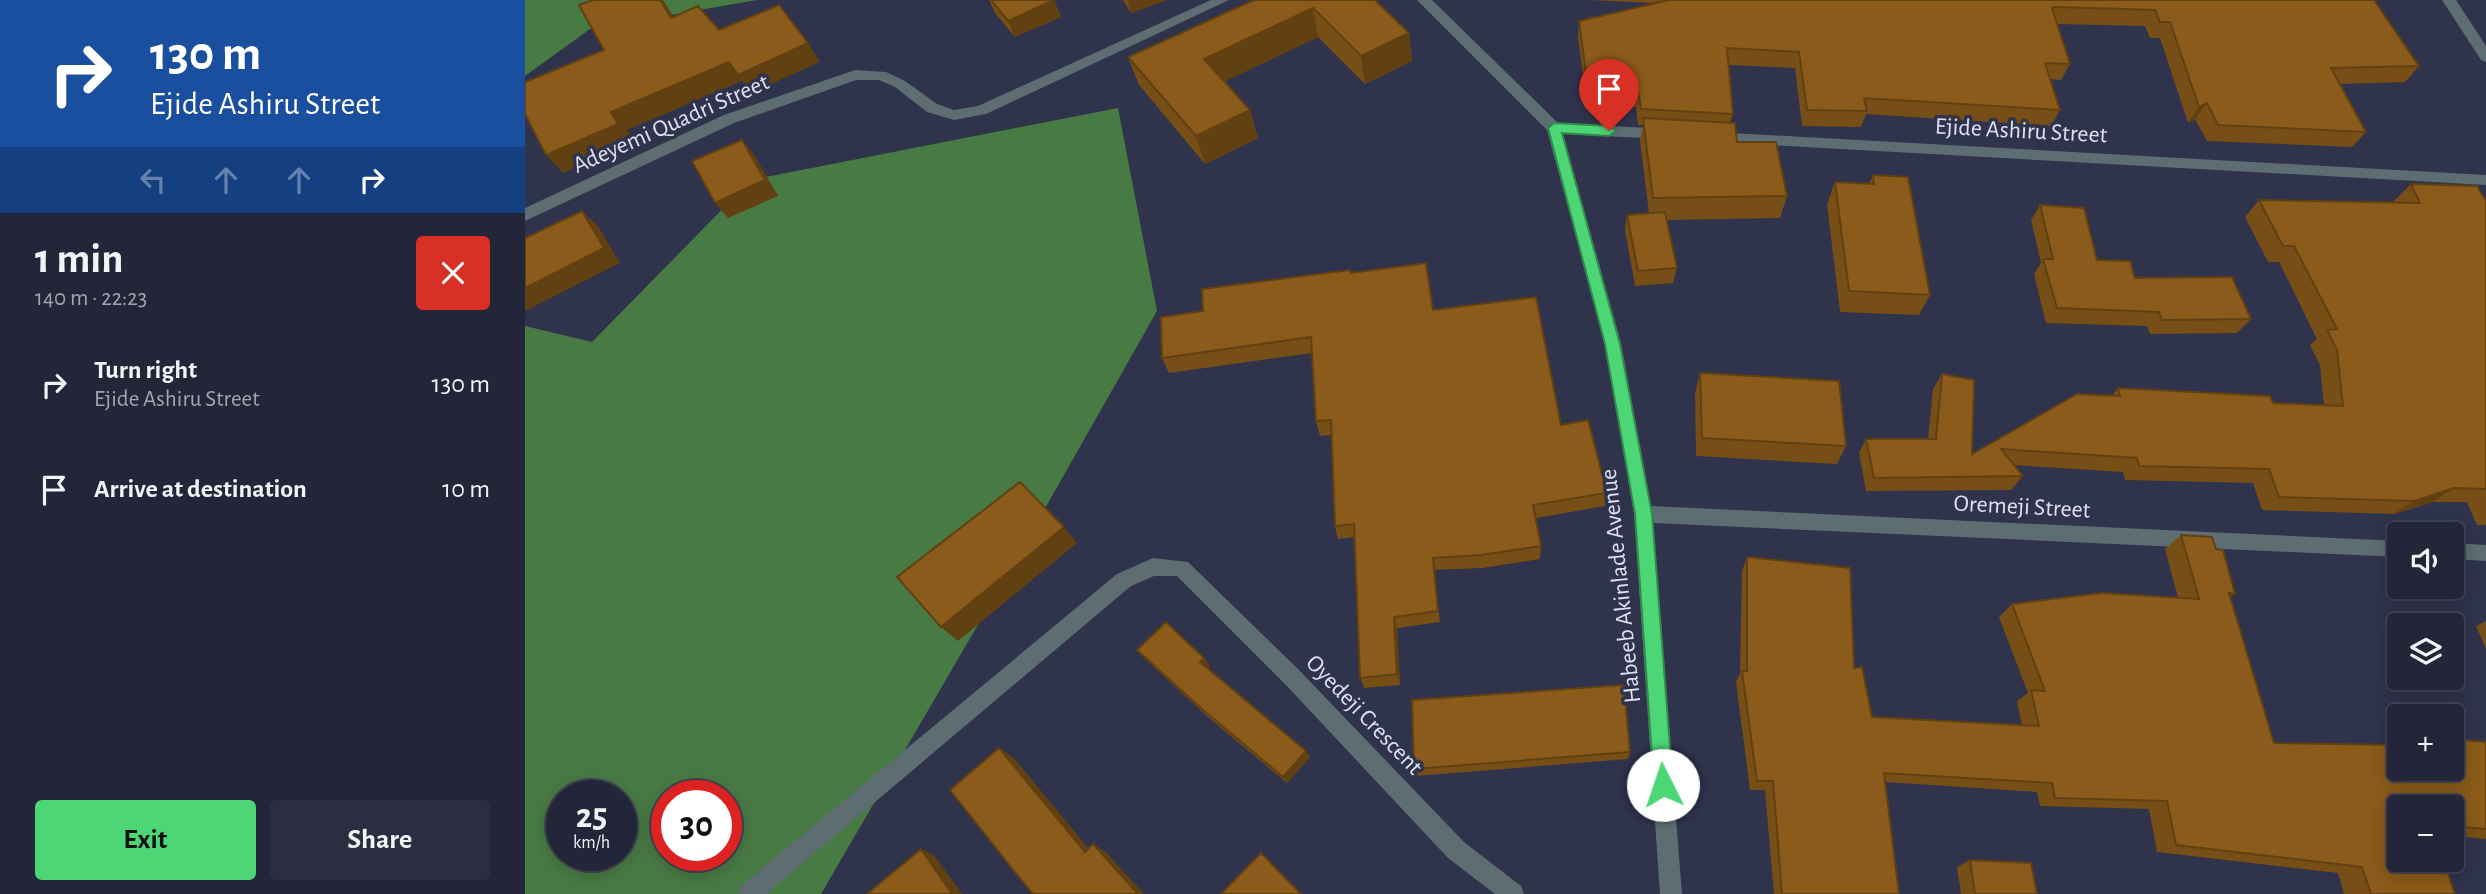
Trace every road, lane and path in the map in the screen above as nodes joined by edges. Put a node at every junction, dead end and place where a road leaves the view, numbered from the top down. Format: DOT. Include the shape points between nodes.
graph roads {
  1 [pos="1222,0"];
  2 [pos="1424,0"];
  3 [pos="2449,0"];
  4 [pos="2486,57"];
  5 [pos="1554,128"];
  6 [pos="2486,180"];
  7 [pos="525,215"];
  8 [pos="1643,514"];
  9 [pos="2387,548"];
  10 [pos="2464,552"];
  11 [pos="2486,553"];
  12 [pos="749,894"];
  13 [pos="1513,894"];
  14 [pos="1671,894"];
  1 -- 7 [label="street, Adeyemi Quadri Street" via="981,110 954,115 932,108 881,75 855,75 729,119"];
  2 -- 5 [label="street"];
  3 -- 4 [label="street"];
  5 -- 6 [label="street, Ejide Ashiru Street"];
  5 -- 8 [label="street, Habeeb Akinlade Avenue" via="1613,344"];
  8 -- 9 [label="street, Oremeji Street"];
  8 -- 14 [label="street, Habeeb Akinlade Avenue"];
  10 -- 11 [label="street"];
  12 -- 13 [label="street, Oyedeji Crescent" via="1124,580 1153,567 1181,568 1456,850"];
}
